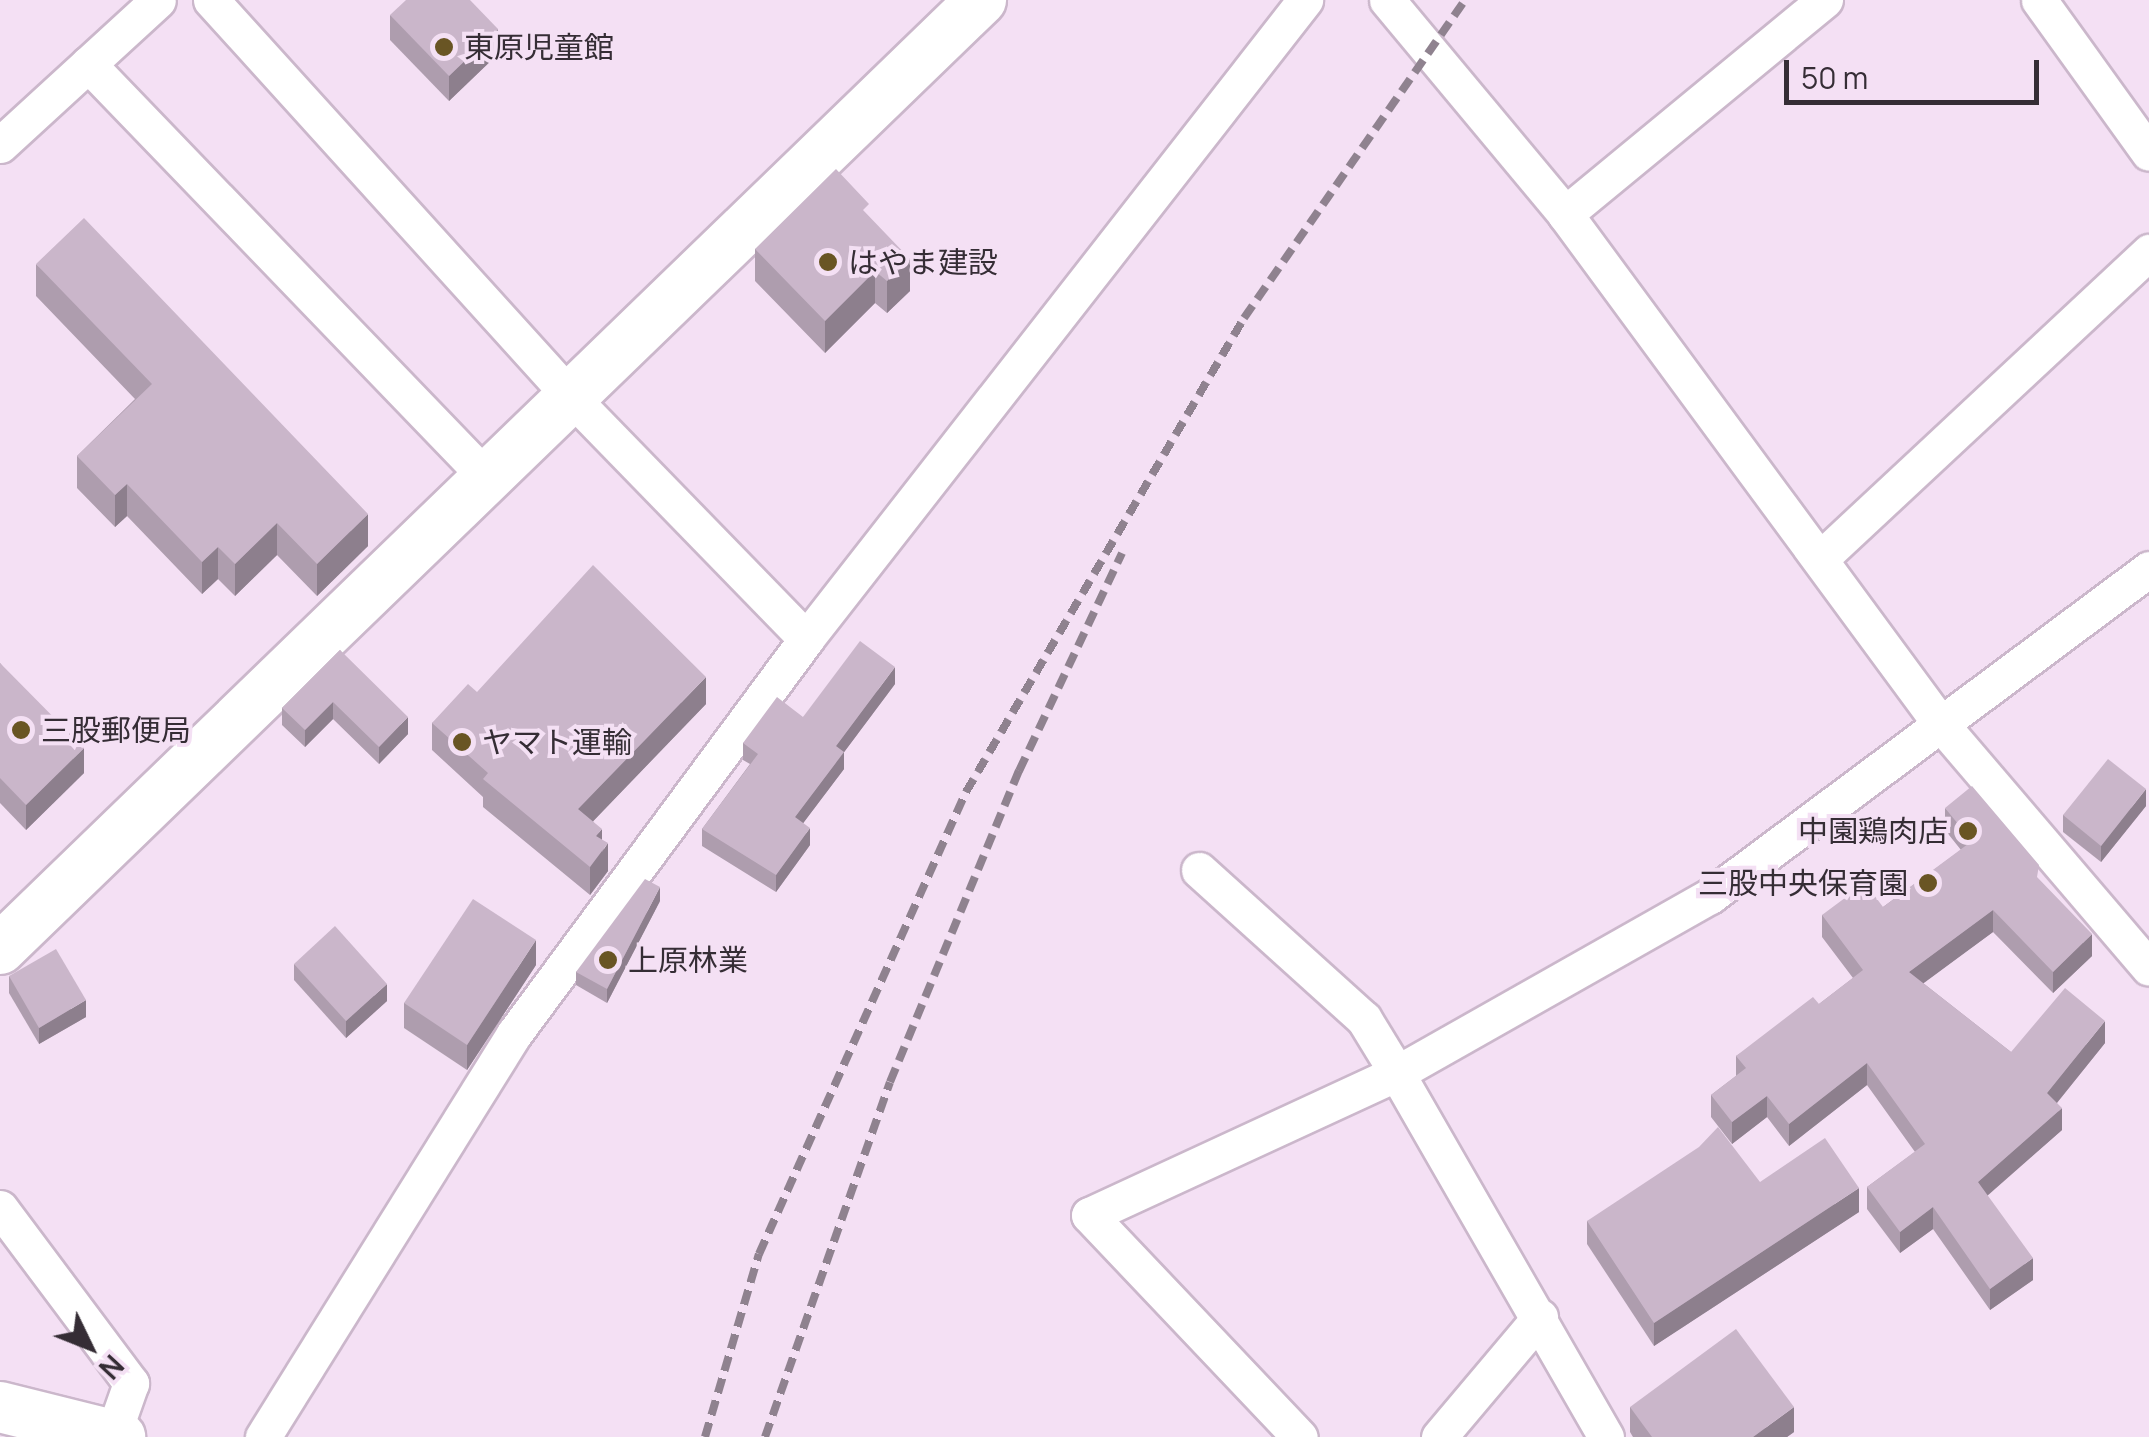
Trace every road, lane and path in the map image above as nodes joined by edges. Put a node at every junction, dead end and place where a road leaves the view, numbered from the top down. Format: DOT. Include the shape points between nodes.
graph roads {
  1 [pos="158,0"];
  2 [pos="211,0"];
  3 [pos="981,0"];
  4 [pos="1305,0"];
  5 [pos="1387,0"];
  6 [pos="1825,0"];
  7 [pos="2039,0"];
  8 [pos="88,64"];
  9 [pos="0,146"];
  10 [pos="2149,153"];
  11 [pos="1564,214"];
  12 [pos="2149,252"];
  13 [pos="569,395"];
  14 [pos="486,476"];
  15 [pos="1821,558"];
  16 [pos="2149,569"];
  17 [pos="806,639"];
  18 [pos="1939,722"];
  19 [pos="1199,870"];
  20 [pos="0,949"];
  21 [pos="2149,968"];
  22 [pos="1398,1074"];
  23 [pos="0,1208"];
  24 [pos="1540,1318"];
  25 [pos="0,1407"];
  26 [pos="116,1436"];
  27 [pos="263,1437"];
  28 [pos="1300,1437"];
  29 [pos="1439,1437"];
  30 [pos="1606,1437"];
  1 -- 8 [label="street"];
  2 -- 13 [label="street"];
  3 -- 13 [label="street"];
  4 -- 17 [label="street"];
  5 -- 11 [label="street"];
  6 -- 11 [label="street"];
  7 -- 10 [label="street"];
  8 -- 9 [label="street"];
  8 -- 14 [label="street"];
  11 -- 15 [label="street"];
  12 -- 15 [label="street"];
  13 -- 14 [label="street"];
  13 -- 17 [label="street"];
  14 -- 20 [label="street"];
  15 -- 18 [label="street"];
  16 -- 18 [label="street"];
  17 -- 27 [label="street" via="514,1034"];
  18 -- 21 [label="street"];
  18 -- 22 [label="street" via="1710,896"];
  19 -- 22 [label="street" via="1364,1019"];
  22 -- 24 [label="street"];
  22 -- 28 [label="street" via="1088,1215"];
  23 -- 26 [label="street" via="130,1383"];
  24 -- 29 [label="street"];
  24 -- 30 [label="street"];
  25 -- 26 [label="street"];
}
